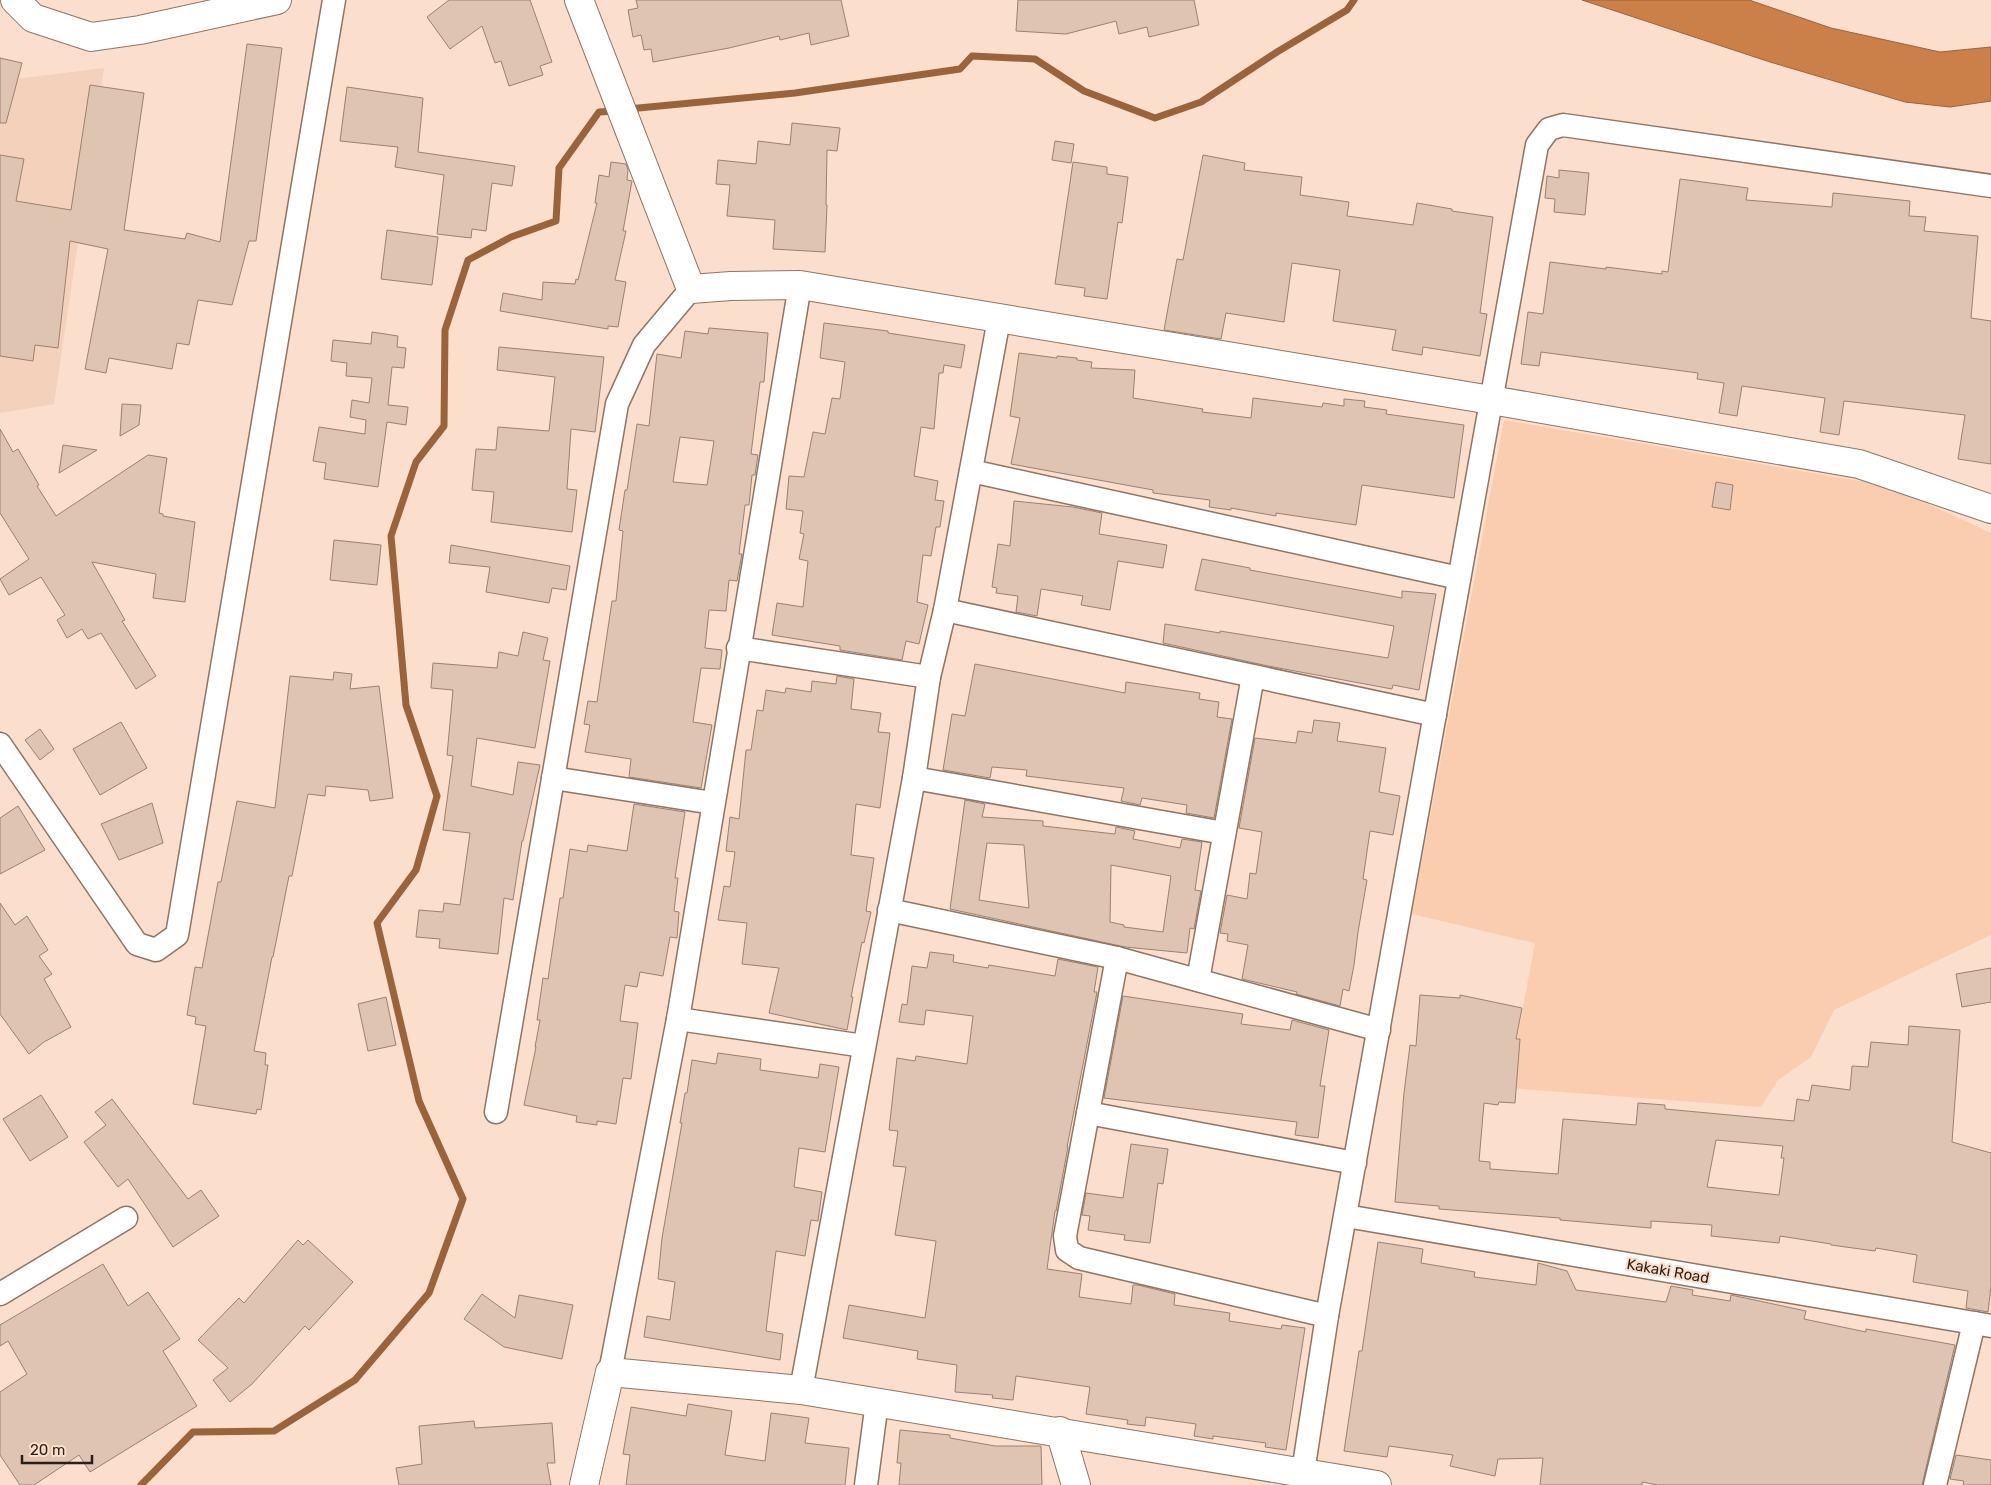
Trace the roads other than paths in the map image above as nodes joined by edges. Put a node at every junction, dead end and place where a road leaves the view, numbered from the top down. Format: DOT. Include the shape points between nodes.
graph roads {
  1 [pos="15,0"];
  2 [pos="278,0"];
  3 [pos="334,0"];
  4 [pos="579,0"];
  5 [pos="1991,186"];
  6 [pos="800,285"];
  7 [pos="690,290"];
  8 [pos="999,319"];
  9 [pos="1491,400"];
  10 [pos="971,471"];
  11 [pos="1991,510"];
  12 [pos="1459,578"];
  13 [pos="945,610"];
  14 [pos="738,648"];
  15 [pos="1253,676"];
  16 [pos="929,677"];
  17 [pos="1435,715"];
  18 [pos="0,744"];
  19 [pos="553,778"];
  20 [pos="914,778"];
  21 [pos="713,803"];
  22 [pos="1224,833"];
  23 [pos="889,910"];
  24 [pos="1117,958"];
  25 [pos="1198,980"];
  26 [pos="678,1019"];
  27 [pos="1379,1030"];
  28 [pos="864,1046"];
  29 [pos="496,1112"];
  30 [pos="1088,1113"];
  31 [pos="1355,1163"];
  32 [pos="1346,1216"];
  33 [pos="126,1218"];
  34 [pos="0,1294"];
  35 [pos="1327,1316"];
  36 [pos="1982,1324"];
  37 [pos="610,1372"];
  38 [pos="801,1390"];
  39 [pos="877,1402"];
  40 [pos="1060,1432"];
  41 [pos="1304,1472"];
  42 [pos="584,1485"];
  43 [pos="866,1485"];
  44 [pos="1076,1485"];
  45 [pos="1377,1485"];
  46 [pos="1935,1485"];
  1 -- 2 [label="street" via="33,18 91,38"];
  3 -- 18 [label="street" via="177,935 156,950 137,944"];
  4 -- 7 [label="street"];
  5 -- 9 [label="street" via="1563,125 1548,130 1537,145"];
  6 -- 7 [label="street"];
  6 -- 8 [label="street"];
  6 -- 14 [label="street"];
  7 -- 19 [label="street" via="644,345 617,404"];
  8 -- 9 [label="street"];
  8 -- 10 [label="street"];
  9 -- 11 [label="street" via="1859,464"];
  9 -- 12 [label="street"];
  10 -- 12 [label="street"];
  10 -- 13 [label="street"];
  12 -- 17 [label="street"];
  13 -- 15 [label="street"];
  13 -- 16 [label="street"];
  14 -- 16 [label="street"];
  14 -- 21 [label="street"];
  15 -- 17 [label="street"];
  15 -- 22 [label="street"];
  16 -- 20 [label="street"];
  17 -- 27 [label="street"];
  19 -- 21 [label="street"];
  19 -- 29 [label="street"];
  20 -- 22 [label="street"];
  20 -- 23 [label="street"];
  21 -- 26 [label="street"];
  22 -- 25 [label="street"];
  23 -- 24 [label="street"];
  23 -- 28 [label="street"];
  24 -- 25 [label="street"];
  24 -- 30 [label="street"];
  25 -- 27 [label="street"];
  26 -- 28 [label="street"];
  26 -- 37 [label="street"];
  27 -- 31 [label="street"];
  28 -- 38 [label="street"];
  30 -- 31 [label="street"];
  30 -- 35 [label="street" via="1065,1236 1067,1250 1079,1258"];
  31 -- 32 [label="street"];
  32 -- 35 [label="street"];
  32 -- 36 [label="street, Kakaki Road"];
  33 -- 34 [label="street"];
  35 -- 41 [label="street"];
  36 -- 46 [label="street"];
  37 -- 38 [label="street"];
  37 -- 42 [label="street"];
  38 -- 39 [label="street"];
  39 -- 40 [label="street"];
  39 -- 43 [label="street"];
  40 -- 41 [label="street"];
  40 -- 44 [label="street"];
  41 -- 45 [label="street"];
}
